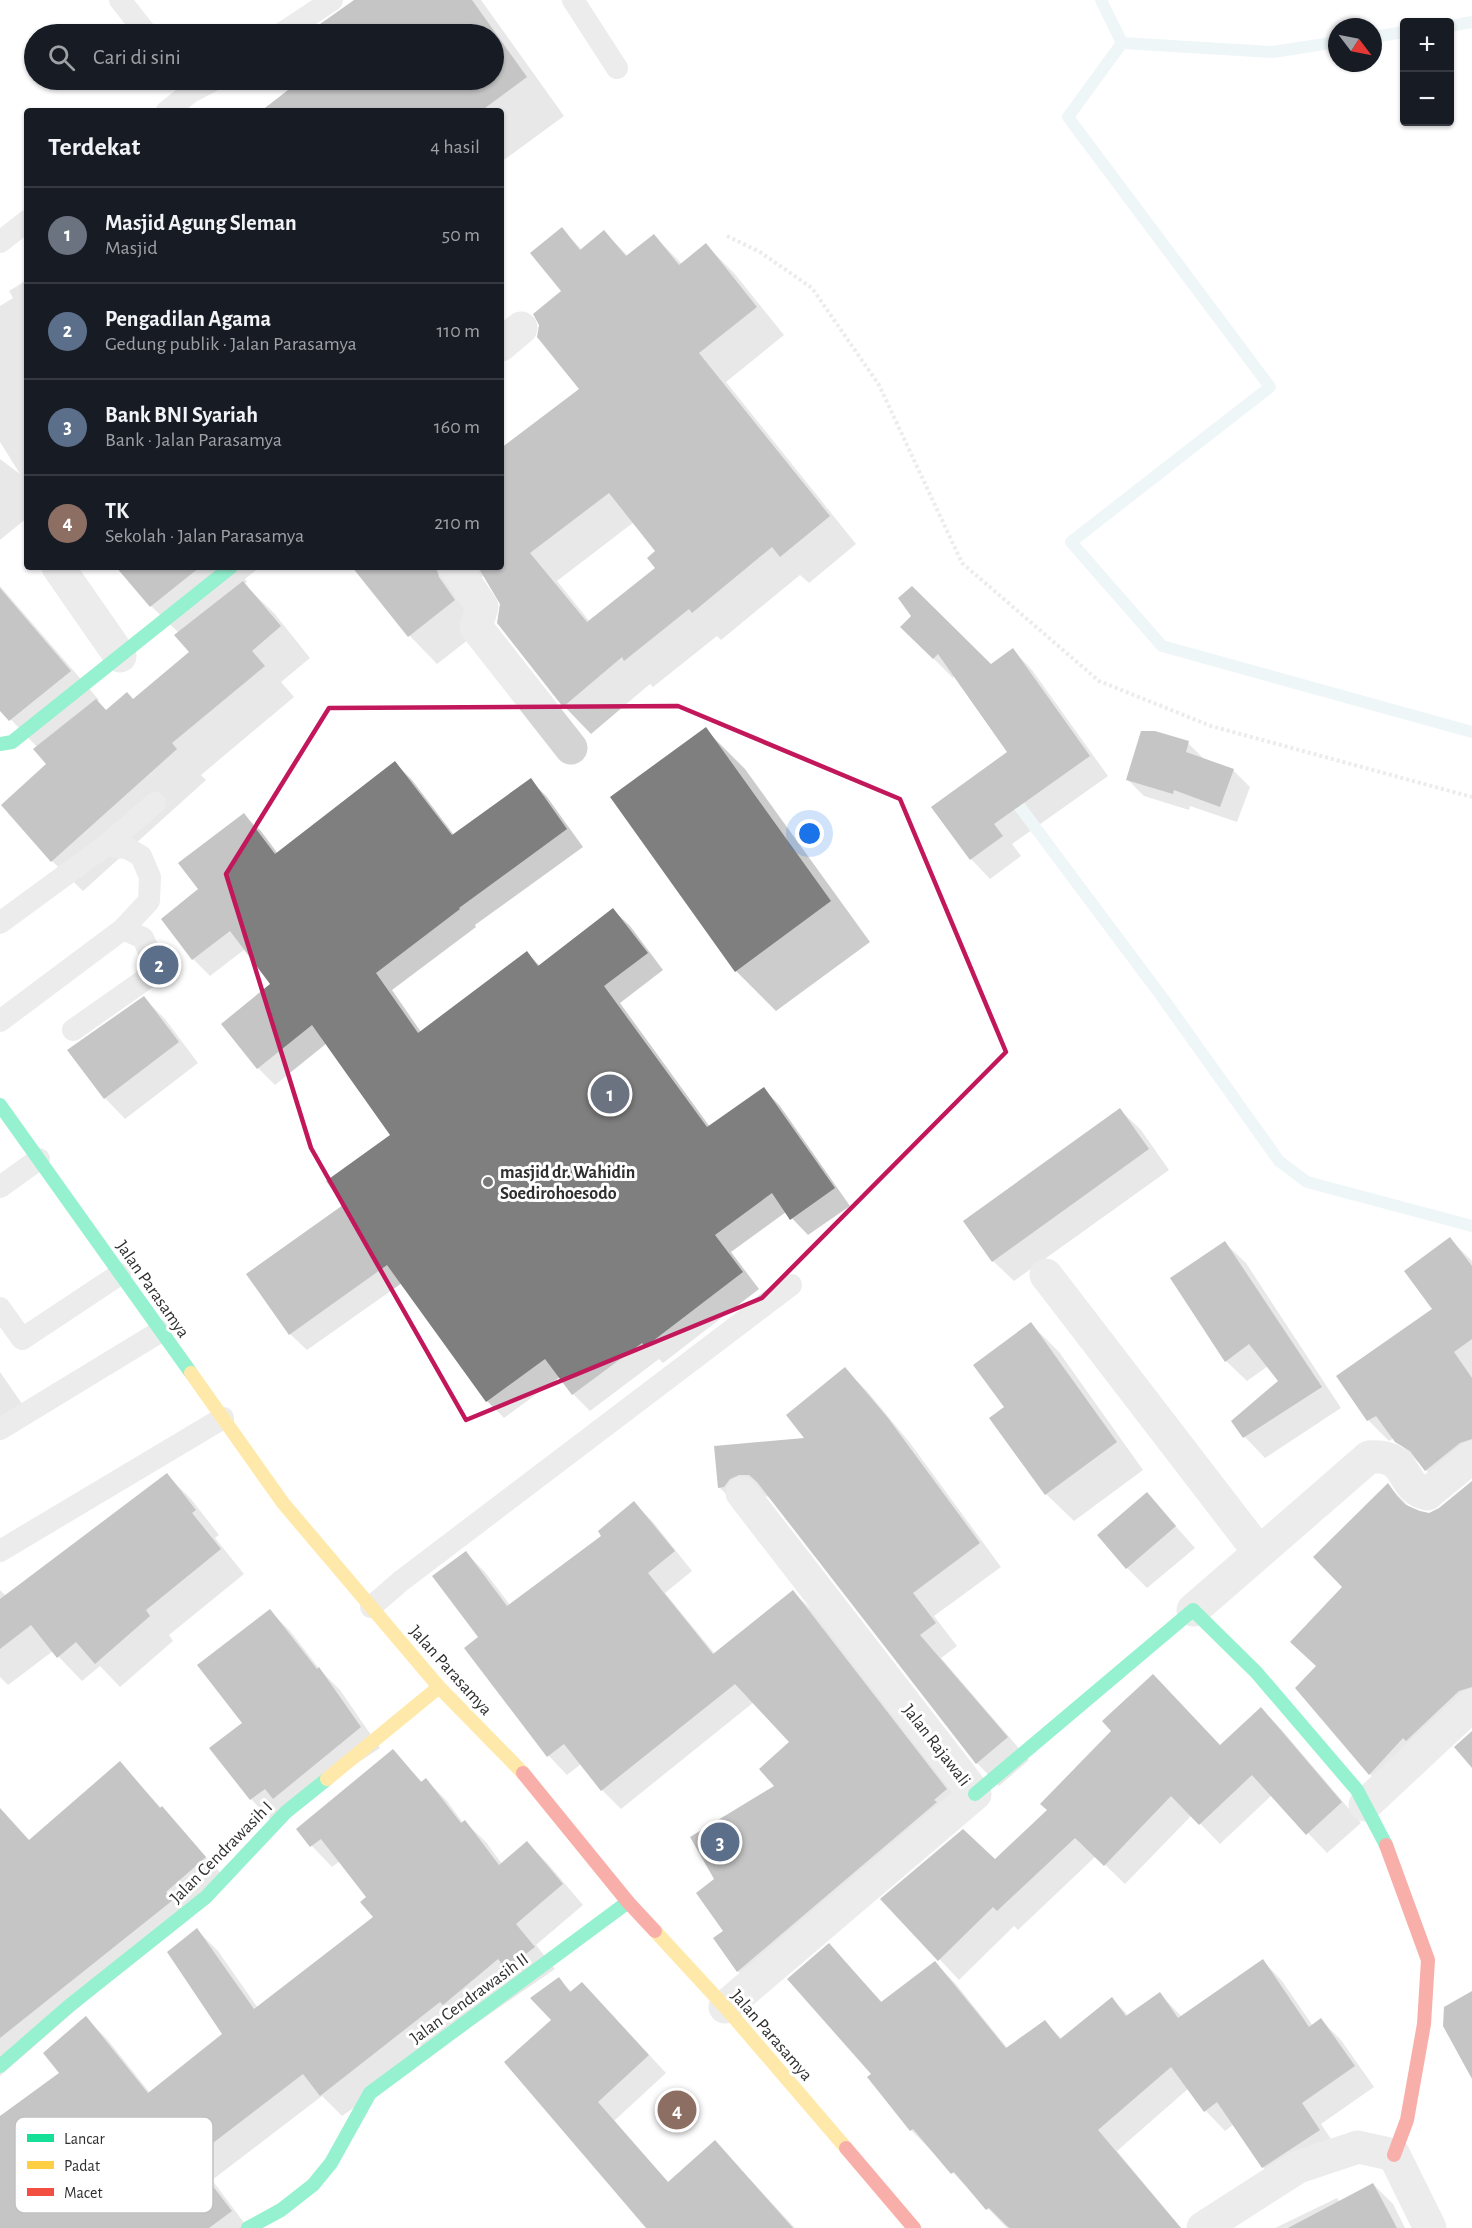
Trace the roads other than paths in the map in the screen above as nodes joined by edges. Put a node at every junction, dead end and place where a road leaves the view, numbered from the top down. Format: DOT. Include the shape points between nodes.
graph roads {
  1 [pos="120,0"];
  2 [pos="332,0"];
  3 [pos="573,0"];
  4 [pos="139,24"];
  5 [pos="296,24"];
  6 [pos="617,68"];
  7 [pos="184,90"];
  8 [pos="169,108"];
  9 [pos="24,222"];
  10 [pos="0,242"];
  11 [pos="60,570"];
  12 [pos="227,570"];
  13 [pos="457,570"];
  14 [pos="120,656"];
  15 [pos="0,744"];
  16 [pos="571,748"];
  17 [pos="155,803"];
  18 [pos="105,846"];
  19 [pos="0,923"];
  20 [pos="123,929"];
  21 [pos="0,1021"];
  22 [pos="73,1030"];
  23 [pos="0,1106"];
  24 [pos="39,1159"];
  25 [pos="0,1187"];
  26 [pos="120,1274"];
  27 [pos="1046,1275"];
  28 [pos="790,1285"];
  29 [pos="0,1308"];
  30 [pos="161,1331"];
  31 [pos="223,1418"];
  32 [pos="0,1428"];
  33 [pos="1472,1457"];
  34 [pos="742,1493"];
  35 [pos="0,1551"];
  36 [pos="1259,1552"];
  37 [pos="371,1607"];
  38 [pos="1192,1610"];
  39 [pos="439,1687"];
  40 [pos="1472,1705"];
  41 [pos="975,1794"];
  42 [pos="1365,1805"];
  43 [pos="628,1902"];
  44 [pos="725,2007"];
  45 [pos="0,2066"];
  46 [pos="1394,2155"];
  47 [pos="248,2228"];
  48 [pos="914,2228"];
  49 [pos="1203,2228"];
  50 [pos="1430,2228"];
  1 -- 4 [label="lane"];
  2 -- 5 [label="lane"];
  3 -- 6 [label="lane"];
  7 -- 8 [label="lane"];
  9 -- 10 [label="lane"];
  11 -- 14 [label="street"];
  12 -- 14 [label="street"];
  13 -- 16 [label="street" via="482,607 476,627"];
  14 -- 15 [label="street" via="12,742"];
  17 -- 18 [label="lane"];
  18 -- 19 [label="lane"];
  18 -- 20 [label="lane" via="127,848 141,856 150,877 149,901"];
  20 -- 21 [label="lane"];
  20 -- 22 [label="lane" via="143,938 150,954 147,978"];
  23 -- 24 [label="street, Jalan Parasamya"];
  24 -- 25 [label="lane"];
  24 -- 26 [label="street, Jalan Parasamya"];
  26 -- 29 [label="lane" via="22,1339"];
  26 -- 30 [label="street, Jalan Parasamya"];
  27 -- 36 [label="street"];
  28 -- 37 [label="lane"];
  30 -- 31 [label="street, Jalan Parasamya"];
  30 -- 32 [label="lane"];
  31 -- 35 [label="lane"];
  31 -- 37 [label="street, Jalan Parasamya" via="283,1503"];
  33 -- 36 [label="street" via="1427,1494 1416,1489 1394,1460 1370,1456"];
  34 -- 41 [label="street, Jalan Rajawali"];
  36 -- 38 [label="street"];
  37 -- 39 [label="street, Jalan Parasamya"];
  38 -- 41 [label="street"];
  38 -- 42 [label="street" via="1256,1672 1357,1790"];
  39 -- 43 [label="street, Jalan Parasamya" via="517,1766"];
  39 -- 45 [label="street, Jalan Cendrawasih I" via="286,1812 206,1897"];
  40 -- 42 [label="street"];
  41 -- 44 [label="street, Jalan Rajawali"];
  42 -- 46 [label="street" via="1385,1842 1428,1960 1424,2024 1407,2120"];
  43 -- 44 [label="street, Jalan Parasamya"];
  43 -- 47 [label="street, Jalan Cendrawasih II" via="370,2093 331,2163 313,2186"];
  44 -- 48 [label="street, Jalan Parasamya"];
  46 -- 49 [label="street" via="1358,2147 1298,2167"];
  46 -- 50 [label="street"];
}
